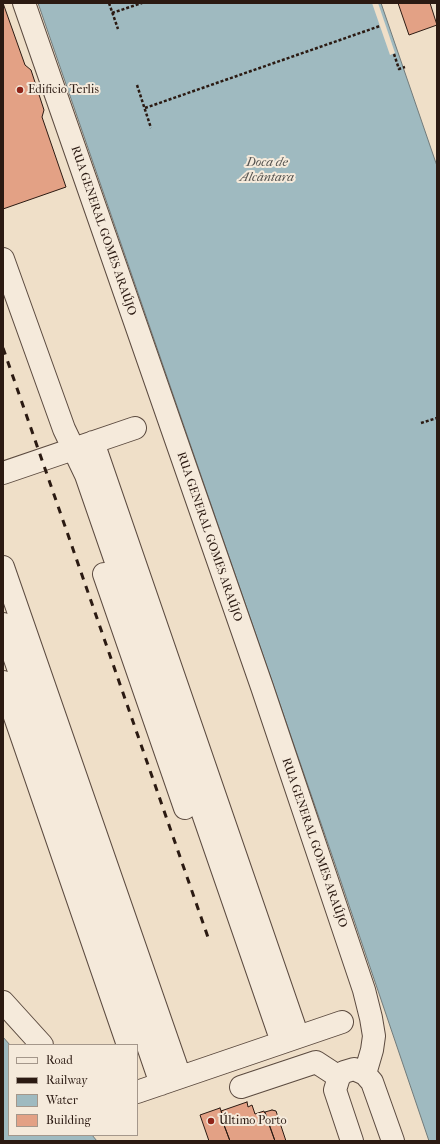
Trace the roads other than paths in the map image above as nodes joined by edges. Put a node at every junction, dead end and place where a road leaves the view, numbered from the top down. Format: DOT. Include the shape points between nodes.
graph roads {
  1 [pos="24,3"];
  2 [pos="3,259"];
  3 [pos="135,428"];
  4 [pos="76,448"];
  5 [pos="3,473"];
  6 [pos="3,567"];
  7 [pos="3,624"];
  8 [pos="3,682"];
  9 [pos="3,1002"];
  10 [pos="342,1022"];
  11 [pos="282,1042"];
  12 [pos="41,1044"];
  13 [pos="128,1044"];
  14 [pos="365,1074"];
  15 [pos="339,1077"];
  16 [pos="152,1083"];
  17 [pos="241,1087"];
  18 [pos="352,1141"];
  19 [pos="393,1141"];
  1 -- 14 [label="lane, RUA GENERAL GOMES ARAÚJO" via="262,687 364,990 374,1036"];
  2 -- 4 [label="lane" via="64,429"];
  3 -- 4 [label="lane"];
  4 -- 5 [label="lane"];
  4 -- 11 [label="lane"];
  6 -- 16 [label="lane"];
  7 -- 16 [label="lane"];
  8 -- 13 [label="lane"];
  9 -- 12 [label="lane"];
  10 -- 11 [label="lane"];
  11 -- 16 [label="lane"];
  14 -- 15 [label="lane" via="354,1069 344,1072"];
  14 -- 19 [label="lane" via="372,1082"];
  15 -- 17 [label="lane" via="316,1062"];
  15 -- 18 [label="lane" via="335,1090"];
}
